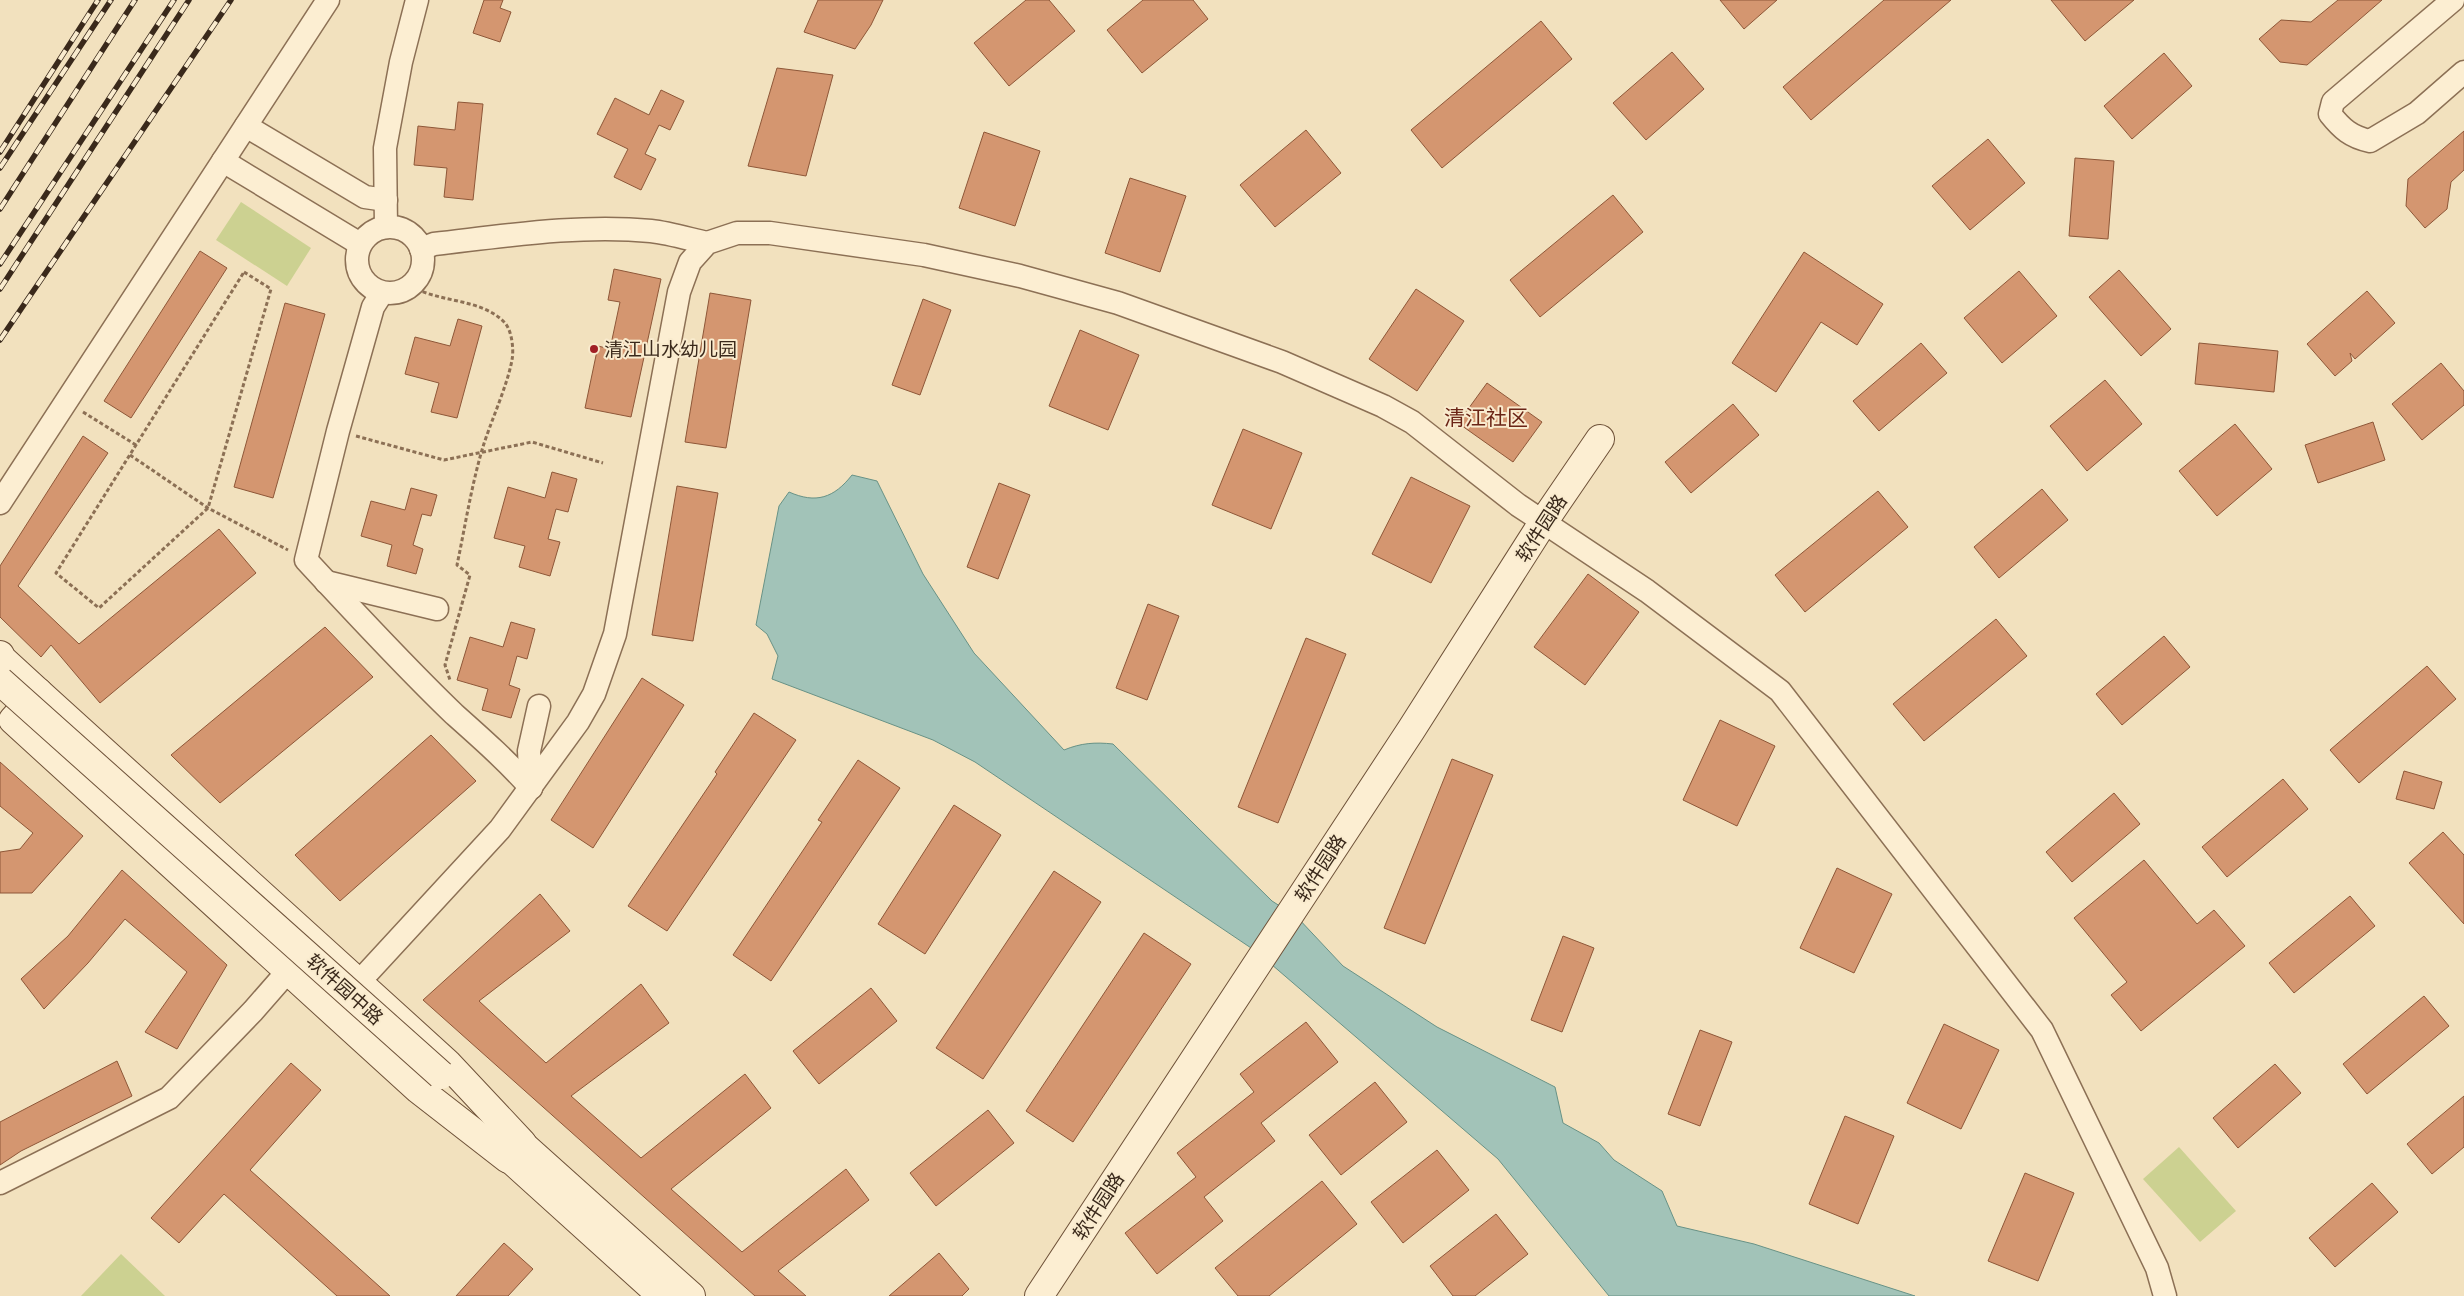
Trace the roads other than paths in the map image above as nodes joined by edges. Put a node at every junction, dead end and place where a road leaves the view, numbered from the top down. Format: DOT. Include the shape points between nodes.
graph roads {
  1 [pos="328,0"];
  2 [pos="417,0"];
  3 [pos="2452,0"];
  4 [pos="2464,72"];
  5 [pos="246,126"];
  6 [pos="223,161"];
  7 [pos="386,200"];
  8 [pos="386,227"];
  9 [pos="707,242"];
  10 [pos="360,244"];
  11 [pos="421,249"];
  12 [pos="382,293"];
  13 [pos="1600,439"];
  14 [pos="0,503"];
  15 [pos="1544,521"];
  16 [pos="326,582"];
  17 [pos="437,609"];
  18 [pos="0,655"];
  19 [pos="0,681"];
  20 [pos="38,692"];
  21 [pos="0,693"];
  22 [pos="539,706"];
  23 [pos="532,788"];
  24 [pos="255,888"];
  25 [pos="228,917"];
  26 [pos="288,972"];
  27 [pos="359,982"];
  28 [pos="438,1078"];
  29 [pos="515,1151"];
  30 [pos="0,1183"];
  31 [pos="662,1296"];
  32 [pos="691,1296"];
  33 [pos="1039,1296"];
  34 [pos="2165,1296"];
  1 -- 5 [label="street"];
  2 -- 7 [label="street" via="401,62 385,148"];
  3 -- 4 [label="street" via="2333,102 2330,114 2355,138 2370,141 2417,113"];
  5 -- 6 [label="street"];
  5 -- 7 [label="street" via="365,197"];
  6 -- 10 [label="street"];
  6 -- 14 [label="street"];
  7 -- 8 [label="street"];
  8 -- 10 [label="street" via="367,236"];
  8 -- 11 [label="street" via="408,232"];
  9 -- 11 [label="street" via="653,231 596,229 520,234 434,244"];
  9 -- 15 [label="street" via="737,233 770,233 924,255 1020,276 1118,304 1282,362 1383,406 1412,422 1518,505"];
  9 -- 23 [label="street" via="690,262 679,292 615,634 605,667 578,722"];
  10 -- 12 [label="street" via="356,259 359,274 364,283"];
  11 -- 12 [label="street" via="424,259 422,270 411,286 392,294"];
  12 -- 16 [label="street" via="373,307 306,560"];
  13 -- 15 [label="main road, 软件园路"];
  15 -- 33 [label="main road, 软件园路" via="1411,730"];
  15 -- 34 [label="street" via="1647,591 1780,691 2042,1030 2156,1268"];
  16 -- 17 [label="street"];
  16 -- 23 [label="street" via="454,714"];
  18 -- 20 [label="main road"];
  19 -- 28 [label="main road, 软件园中路, bridge"];
  20 -- 24 [label="main road"];
  20 -- 25 [label="main road" via="14,720"];
  21 -- 28 [label="main road, 软件园中路"];
  22 -- 23 [label="street" via="528,751"];
  23 -- 27 [label="street" via="500,829"];
  24 -- 25 [label="main road" via="230,881 223,886 218,894"];
  24 -- 27 [label="main road"];
  25 -- 26 [label="main road"];
  26 -- 29 [label="main road" via="418,1089"];
  26 -- 30 [label="street" via="169,1098"];
  27 -- 29 [label="main road" via="447,1063"];
  28 -- 29 [label="main road, 软件园中路" via="477,1108"];
  29 -- 31 [label="main road, 软件园中路"];
  29 -- 32 [label="main road, 软件园中路"];
}
